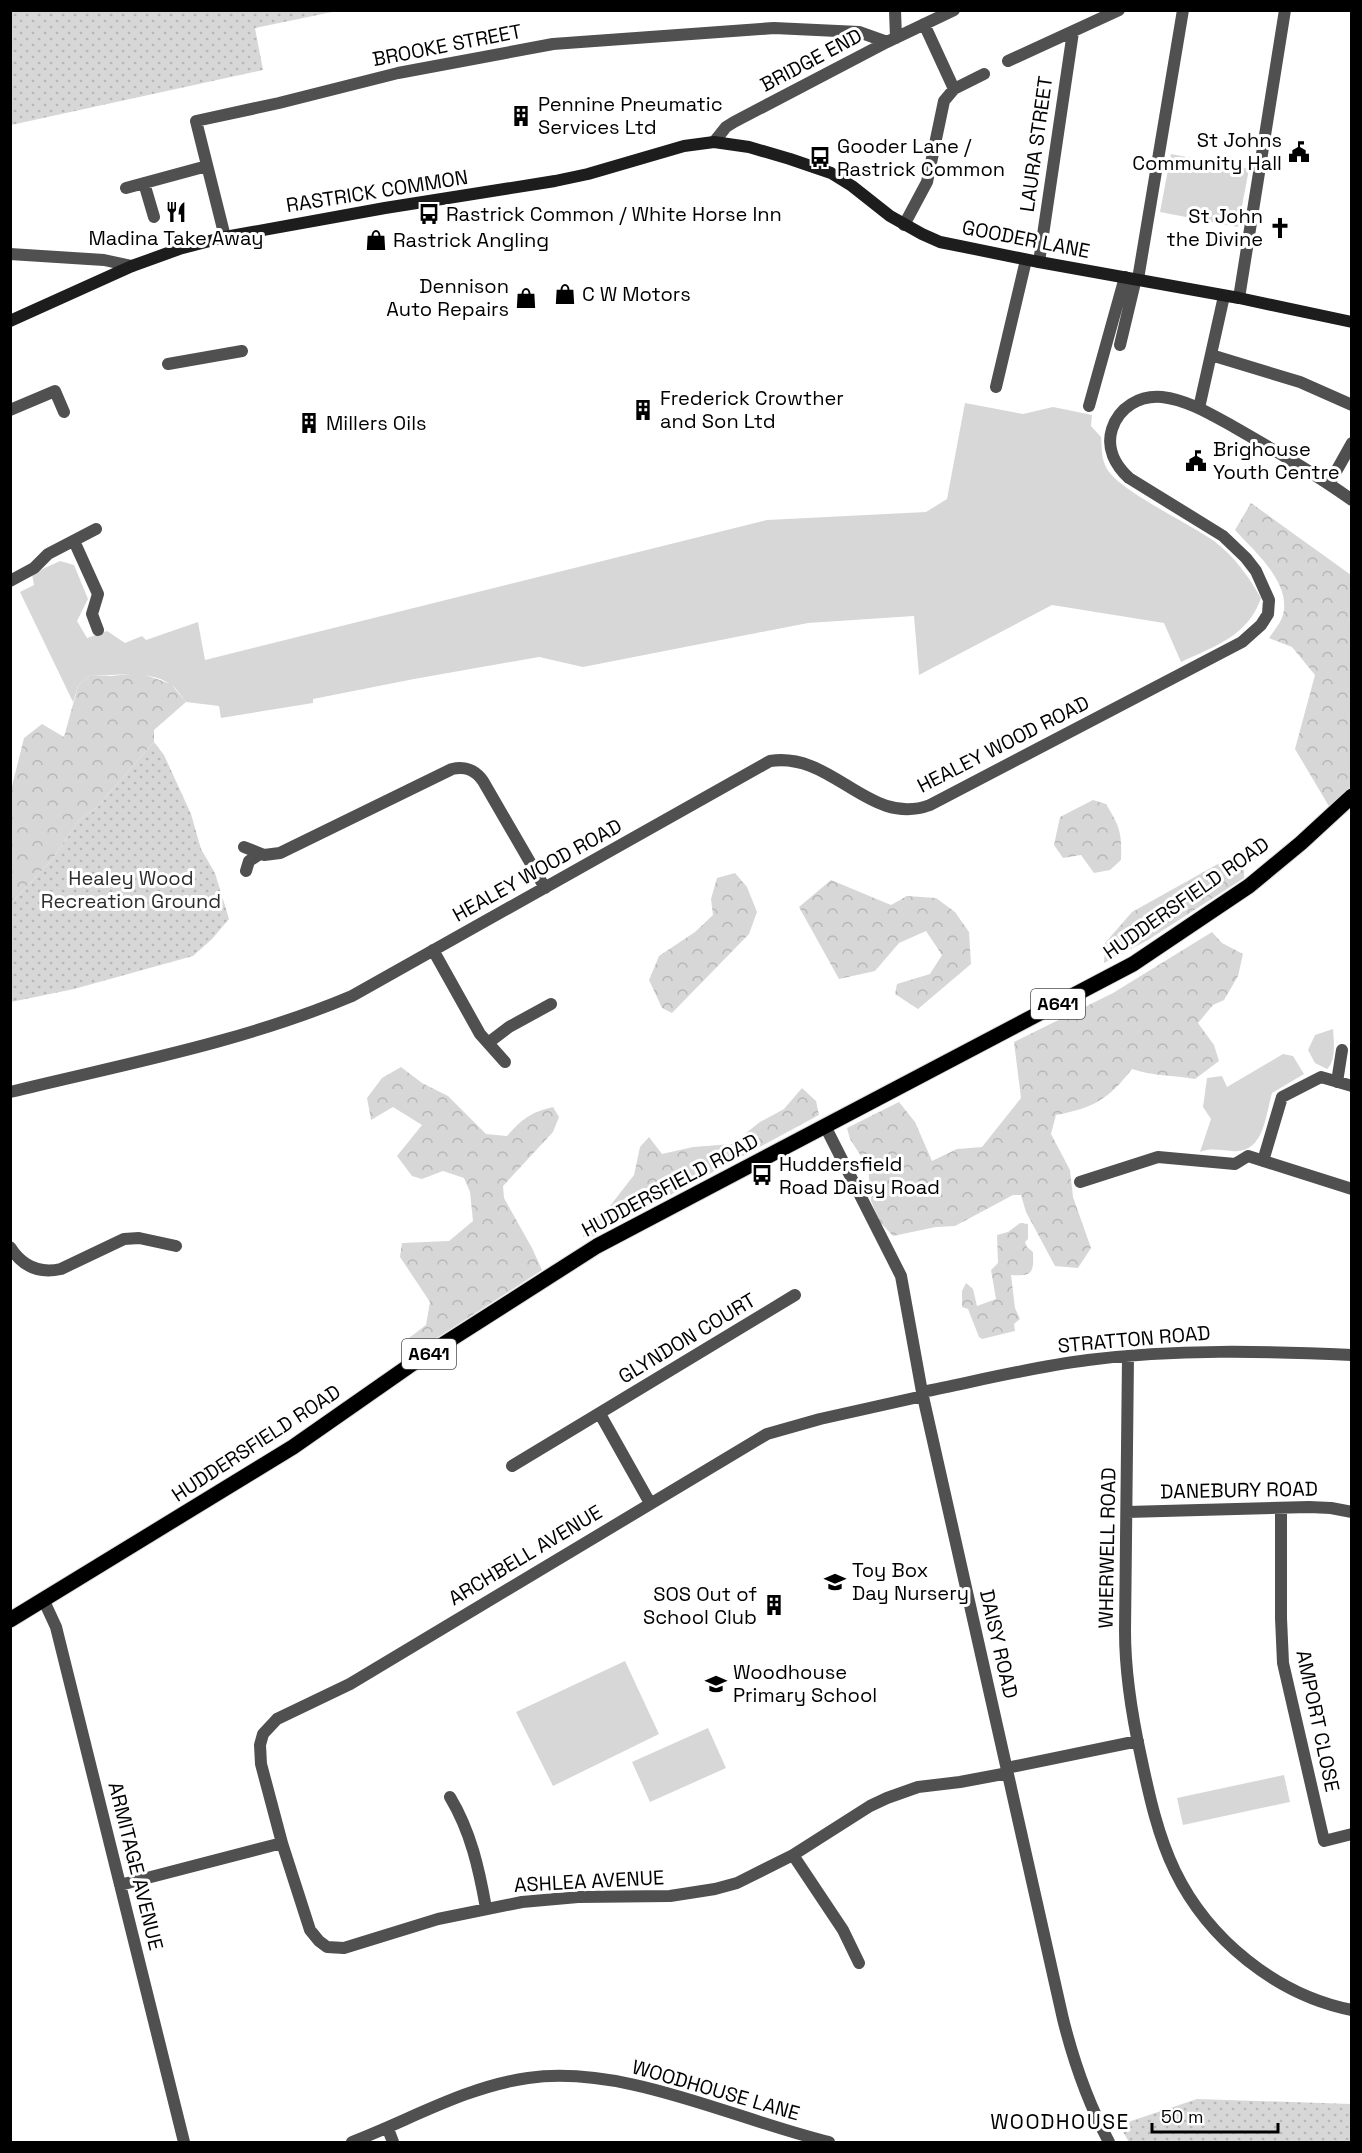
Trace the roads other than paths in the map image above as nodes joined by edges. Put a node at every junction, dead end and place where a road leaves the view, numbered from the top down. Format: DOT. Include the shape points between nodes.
graph roads {
  1 [pos="895,10"];
  2 [pos="954,10"];
  3 [pos="1119,10"];
  4 [pos="1183,10"];
  5 [pos="1285,10"];
  6 [pos="924,24"];
  7 [pos="1073,32"];
  8 [pos="892,40"];
  9 [pos="1008,61"];
  10 [pos="984,74"];
  11 [pos="954,89"];
  12 [pos="714,142"];
  13 [pos="207,166"];
  14 [pos="144,183"];
  15 [pos="126,188"];
  16 [pos="154,217"];
  17 [pos="904,225"];
  18 [pos="225,237"];
  19 [pos="10,254"];
  20 [pos="1032,261"];
  21 [pos="132,266"];
  22 [pos="1133,278"];
  23 [pos="1224,296"];
  24 [pos="1239,298"];
  25 [pos="10,321"];
  26 [pos="1352,322"];
  27 [pos="1120,345"];
  28 [pos="242,351"];
  29 [pos="1211,355"];
  30 [pos="168,364"];
  31 [pos="996,387"];
  32 [pos="1352,405"];
  33 [pos="1089,406"];
  34 [pos="1199,408"];
  35 [pos="10,410"];
  36 [pos="64,412"];
  37 [pos="1352,443"];
  38 [pos="1329,484"];
  39 [pos="1352,500"];
  40 [pos="96,529"];
  41 [pos="74,541"];
  42 [pos="10,581"];
  43 [pos="98,630"];
  44 [pos="1352,796"];
  45 [pos="244,847"];
  46 [pos="260,854"];
  47 [pos="246,871"];
  48 [pos="545,888"];
  49 [pos="434,950"];
  50 [pos="551,1004"];
  51 [pos="488,1043"];
  52 [pos="1342,1050"];
  53 [pos="505,1062"];
  54 [pos="1337,1082"];
  55 [pos="1352,1086"];
  56 [pos="10,1092"];
  57 [pos="825,1126"];
  58 [pos="1263,1161"];
  59 [pos="1080,1182"];
  60 [pos="1352,1189"];
  61 [pos="176,1246"];
  62 [pos="10,1247"];
  63 [pos="795,1295"];
  64 [pos="1352,1355"];
  65 [pos="1128,1356"];
  66 [pos="923,1394"];
  67 [pos="600,1414"];
  68 [pos="512,1466"];
  69 [pos="650,1503"];
  70 [pos="1281,1508"];
  71 [pos="1127,1512"];
  72 [pos="1352,1512"];
  73 [pos="44,1601"];
  74 [pos="10,1620"];
  75 [pos="1138,1741"];
  76 [pos="1007,1770"];
  77 [pos="450,1797"];
  78 [pos="1352,1834"];
  79 [pos="282,1843"];
  80 [pos="793,1855"];
  81 [pos="120,1885"];
  82 [pos="486,1908"];
  83 [pos="859,1963"];
  84 [pos="1352,2010"];
  85 [pos="388,2129"];
  86 [pos="184,2142"];
  87 [pos="352,2142"];
  88 [pos="393,2142"];
  89 [pos="829,2142"];
  90 [pos="1109,2142"];
  1 -- 8 [label="street"];
  2 -- 6 [label="street, BRIDGE END"];
  3 -- 7 [label="street"];
  4 -- 22 [label="street"];
  5 -- 24 [label="street"];
  6 -- 8 [label="street, BRIDGE END"];
  6 -- 11 [label="street"];
  7 -- 9 [label="street"];
  7 -- 20 [label="street, LAURA STREET"];
  8 -- 12 [label="street, BRIDGE END" via="726,127"];
  8 -- 13 [label="street, BROOKE STREET" via="859,32 774,28 553,44 398,73 196,121"];
  10 -- 11 [label="street"];
  11 -- 17 [label="street" via="944,101 927,182"];
  12 -- 17 [label="street, GOODER LANE" via="749,147 831,173"];
  12 -- 18 [label="street, RASTRICK COMMON" via="684,146 555,181"];
  13 -- 14 [label="street"];
  13 -- 18 [label="street"];
  14 -- 15 [label="street"];
  14 -- 16 [label="street"];
  17 -- 20 [label="street, GOODER LANE" via="940,242"];
  18 -- 21 [label="street, RASTRICK COMMON"];
  19 -- 21 [label="street" via="104,260"];
  20 -- 22 [label="street, GOODER LANE"];
  20 -- 31 [label="street, LAURA STREET"];
  21 -- 25 [label="street, RASTRICK COMMON"];
  22 -- 23 [label="street, GOODER LANE"];
  22 -- 27 [label="street"];
  22 -- 33 [label="street"];
  23 -- 24 [label="street, GOODER LANE"];
  23 -- 29 [label="street"];
  24 -- 26 [label="street, GOODER LANE"];
  28 -- 30 [label="street"];
  29 -- 32 [label="street" via="1300,382"];
  29 -- 34 [label="street"];
  34 -- 38 [label="street, HEALEY WOOD ROAD"];
  34 -- 48 [label="street, HEALEY WOOD ROAD" via="1159,397 1130,404 1113,427 1111,447 1116,463 1129,478 1224,536 1256,571 1269,600 1268,614 1261,626 1242,642 923,807 890,808 812,767 790,760 770,761"];
  35 -- 36 [label="street" via="55,391"];
  37 -- 38 [label="street"];
  38 -- 39 [label="street, HEALEY WOOD ROAD"];
  40 -- 41 [label="street"];
  41 -- 42 [label="street"];
  41 -- 43 [label="street" via="98,594 92,614"];
  44 -- 57 [label="main road, HUDDERSFIELD ROAD / A641" via="1249,886 1133,964"];
  45 -- 46 [label="street"];
  46 -- 47 [label="street" via="249,861"];
  46 -- 48 [label="street" via="280,853 452,769 465,768 483,781"];
  48 -- 49 [label="street, HEALEY WOOD ROAD"];
  49 -- 51 [label="street"];
  49 -- 56 [label="street, HEALEY WOOD ROAD" via="352,996 260,1030"];
  50 -- 51 [label="street"];
  51 -- 53 [label="street"];
  52 -- 54 [label="street"];
  54 -- 55 [label="street"];
  54 -- 58 [label="street" via="1321,1077 1282,1097"];
  57 -- 66 [label="street, DAISY ROAD" via="901,1276"];
  57 -- 73 [label="main road, HUDDERSFIELD ROAD / A641" via="597,1246 409,1366 293,1447"];
  58 -- 59 [label="street" via="1248,1156 1236,1164 1158,1157"];
  58 -- 60 [label="street"];
  61 -- 62 [label="street" via="132,1237 50,1272 31,1267"];
  63 -- 67 [label="street, GLYNDON COURT"];
  64 -- 65 [label="street, STRATTON ROAD" via="1193,1352"];
  65 -- 66 [label="street, STRATTON ROAD" via="1068,1363"];
  65 -- 71 [label="street, WHERWELL ROAD"];
  66 -- 69 [label="street, ARCHBELL AVENUE" via="778,1430"];
  66 -- 76 [label="street, DAISY ROAD"];
  67 -- 68 [label="street, GLYNDON COURT"];
  67 -- 69 [label="street"];
  69 -- 79 [label="street, ARCHBELL AVENUE" via="350,1684 269,1726 261,1739 261,1764"];
  70 -- 71 [label="street, DANEBURY ROAD"];
  70 -- 72 [label="street, DANEBURY ROAD" via="1324,1507"];
  70 -- 78 [label="street, AMPORT CLOSE" via="1282,1653 1294,1712 1324,1841"];
  71 -- 75 [label="street, WHERWELL ROAD" via="1126,1668"];
  73 -- 74 [label="main road, HUDDERSFIELD ROAD / A641"];
  73 -- 81 [label="street, ARMITAGE AVENUE" via="56,1627"];
  75 -- 76 [label="street"];
  75 -- 84 [label="street, WHERWELL ROAD" via="1170,1860 1208,1921 1238,1953 1265,1974 1307,1996"];
  76 -- 80 [label="street, ASHLEA AVENUE" via="886,1798"];
  76 -- 90 [label="street, DAISY ROAD" via="1069,2043 1093,2111"];
  77 -- 82 [label="street" via="471,1840"];
  79 -- 81 [label="street"];
  79 -- 82 [label="street, ASHLEA AVENUE" via="306,1923 329,1948 349,1947 413,1925"];
  80 -- 82 [label="street, ASHLEA AVENUE" via="736,1883 692,1894 578,1897"];
  80 -- 83 [label="street" via="840,1925"];
  81 -- 86 [label="street, ARMITAGE AVENUE"];
  85 -- 87 [label="street, WOODHOUSE LANE"];
  85 -- 88 [label="street"];
  85 -- 89 [label="street, WOODHOUSE LANE" via="482,2088 557,2075 603,2079 663,2092"];
}
